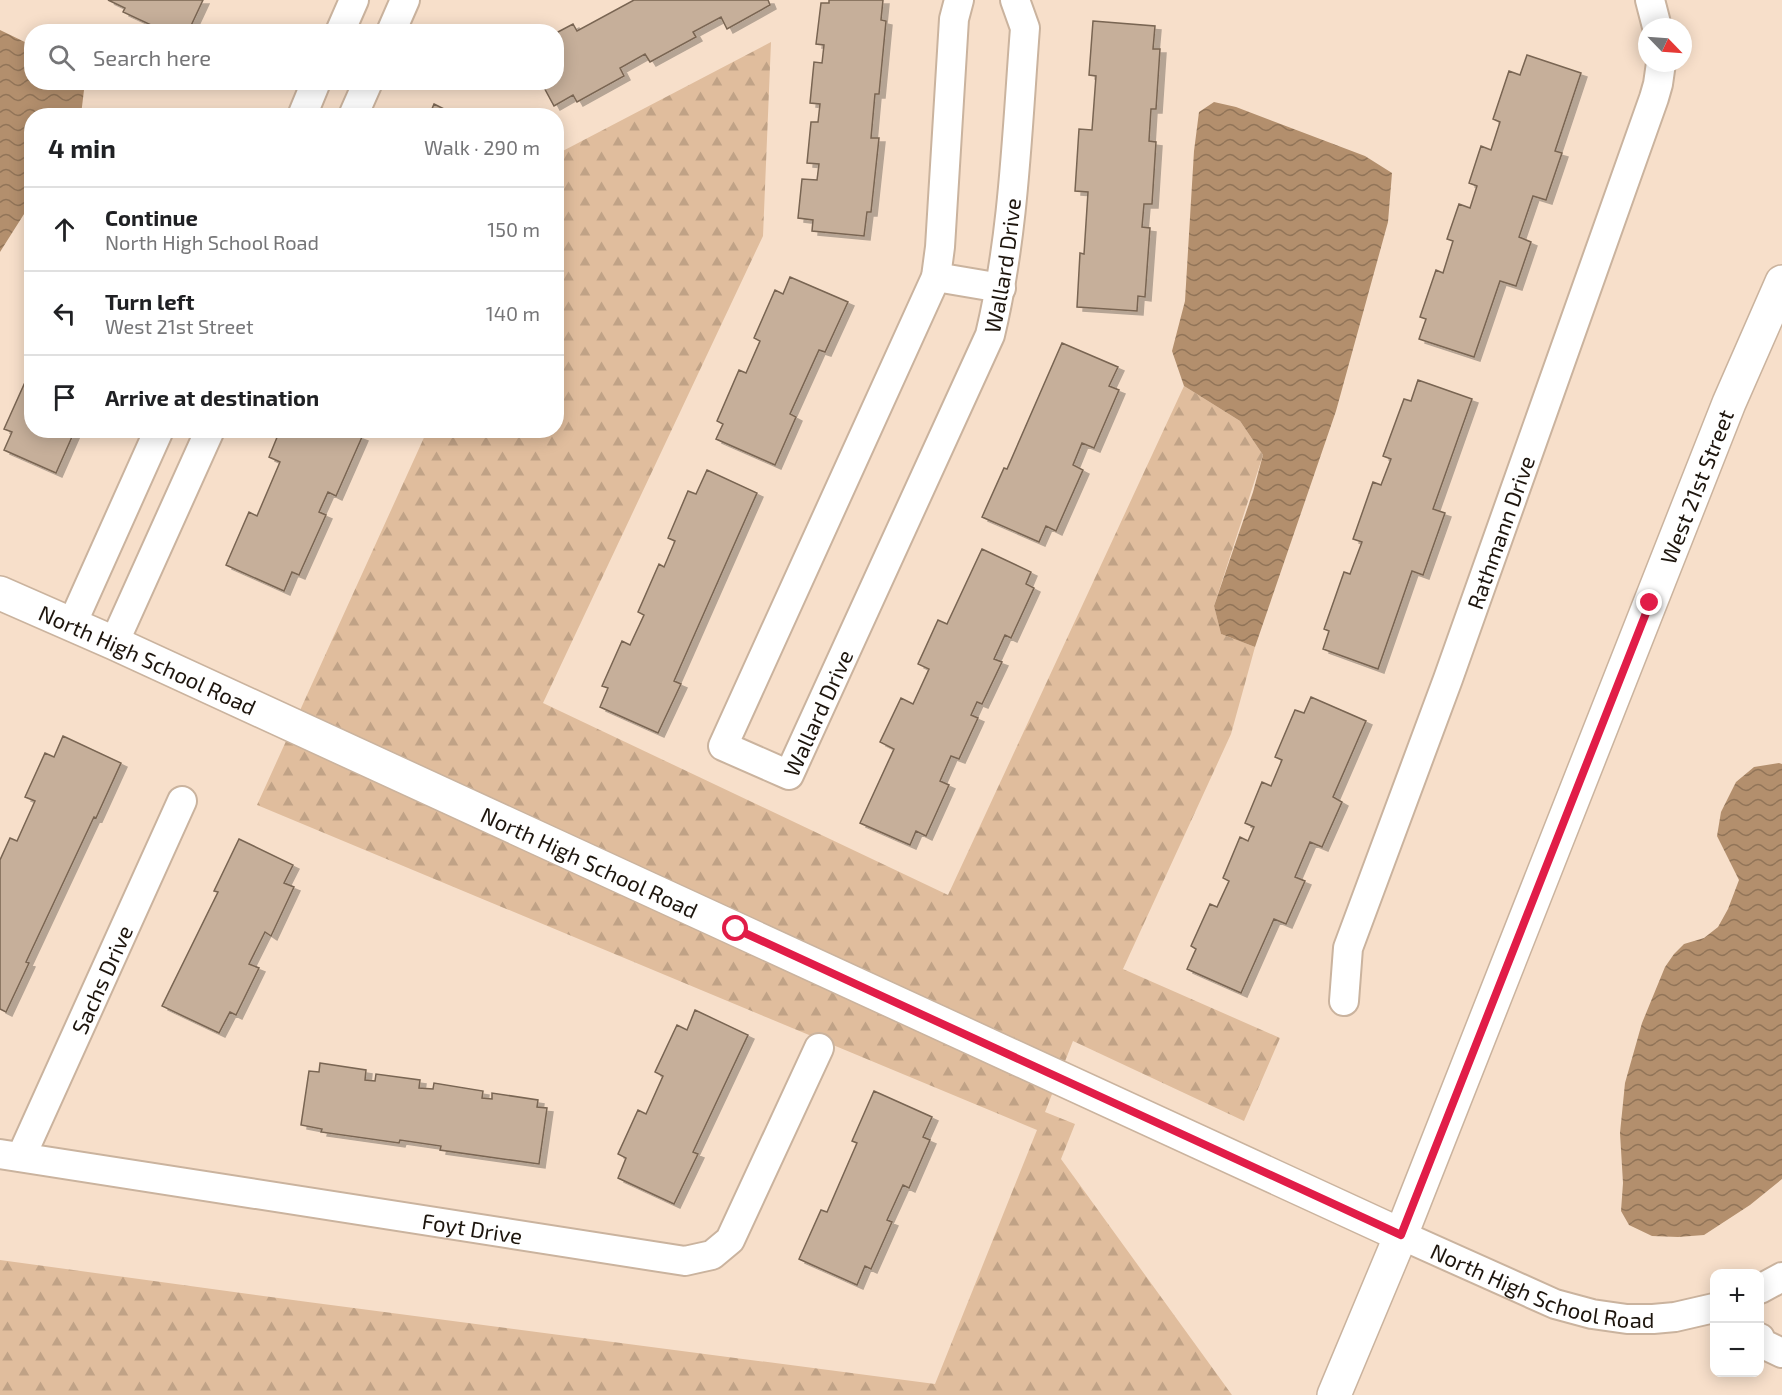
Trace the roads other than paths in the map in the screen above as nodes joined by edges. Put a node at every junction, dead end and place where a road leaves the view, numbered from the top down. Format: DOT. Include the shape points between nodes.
graph roads {
  1 [pos="354,0"];
  2 [pos="405,0"];
  3 [pos="959,0"];
  4 [pos="1015,0"];
  5 [pos="1650,0"];
  6 [pos="1655,18"];
  7 [pos="344,24"];
  8 [pos="394,24"];
  9 [pos="1660,72"];
  10 [pos="313,90"];
  11 [pos="364,90"];
  12 [pos="305,108"];
  13 [pos="357,108"];
  14 [pos="936,277"];
  15 [pos="1782,282"];
  16 [pos="1000,288"];
  17 [pos="155,438"];
  18 [pos="206,438"];
  19 [pos="0,593"];
  20 [pos="72,624"];
  21 [pos="114,644"];
  22 [pos="182,801"];
  23 [pos="1344,1001"];
  24 [pos="819,1048"];
  25 [pos="10,1156"];
  26 [pos="1401,1235"];
  27 [pos="1782,1277"];
  28 [pos="1764,1287"];
  29 [pos="1710,1309"];
  30 [pos="1764,1344"];
  31 [pos="1782,1353"];
  32 [pos="1334,1395"];
  1 -- 7 [label="street"];
  2 -- 8 [label="street"];
  3 -- 14 [label="street, Wallard Drive" via="954,19"];
  4 -- 16 [label="street, Wallard Drive" via="1025,28 1008,241"];
  5 -- 6 [label="street"];
  9 -- 23 [label="street, Rathmann Drive" via="1650,109 1440,700 1348,948"];
  10 -- 12 [label="street"];
  11 -- 13 [label="street"];
  14 -- 16 [label="street"];
  14 -- 16 [label="street, Wallard Drive" via="723,746 789,775 990,335"];
  15 -- 26 [label="street, West 21st Street" via="1729,403"];
  17 -- 20 [label="street"];
  18 -- 21 [label="street"];
  19 -- 20 [label="street, North High School Road"];
  20 -- 21 [label="street, North High School Road"];
  21 -- 26 [label="street, North High School Road"];
  22 -- 25 [label="street, Sachs Drive"];
  24 -- 25 [label="street, Foyt Drive" via="730,1240 712,1255 692,1260"];
  26 -- 29 [label="street, North High School Road" via="1555,1305 1592,1314 1653,1319"];
  26 -- 32 [label="street, West 21st Street"];
  27 -- 28 [label="street"];
  30 -- 31 [label="street"];
}
